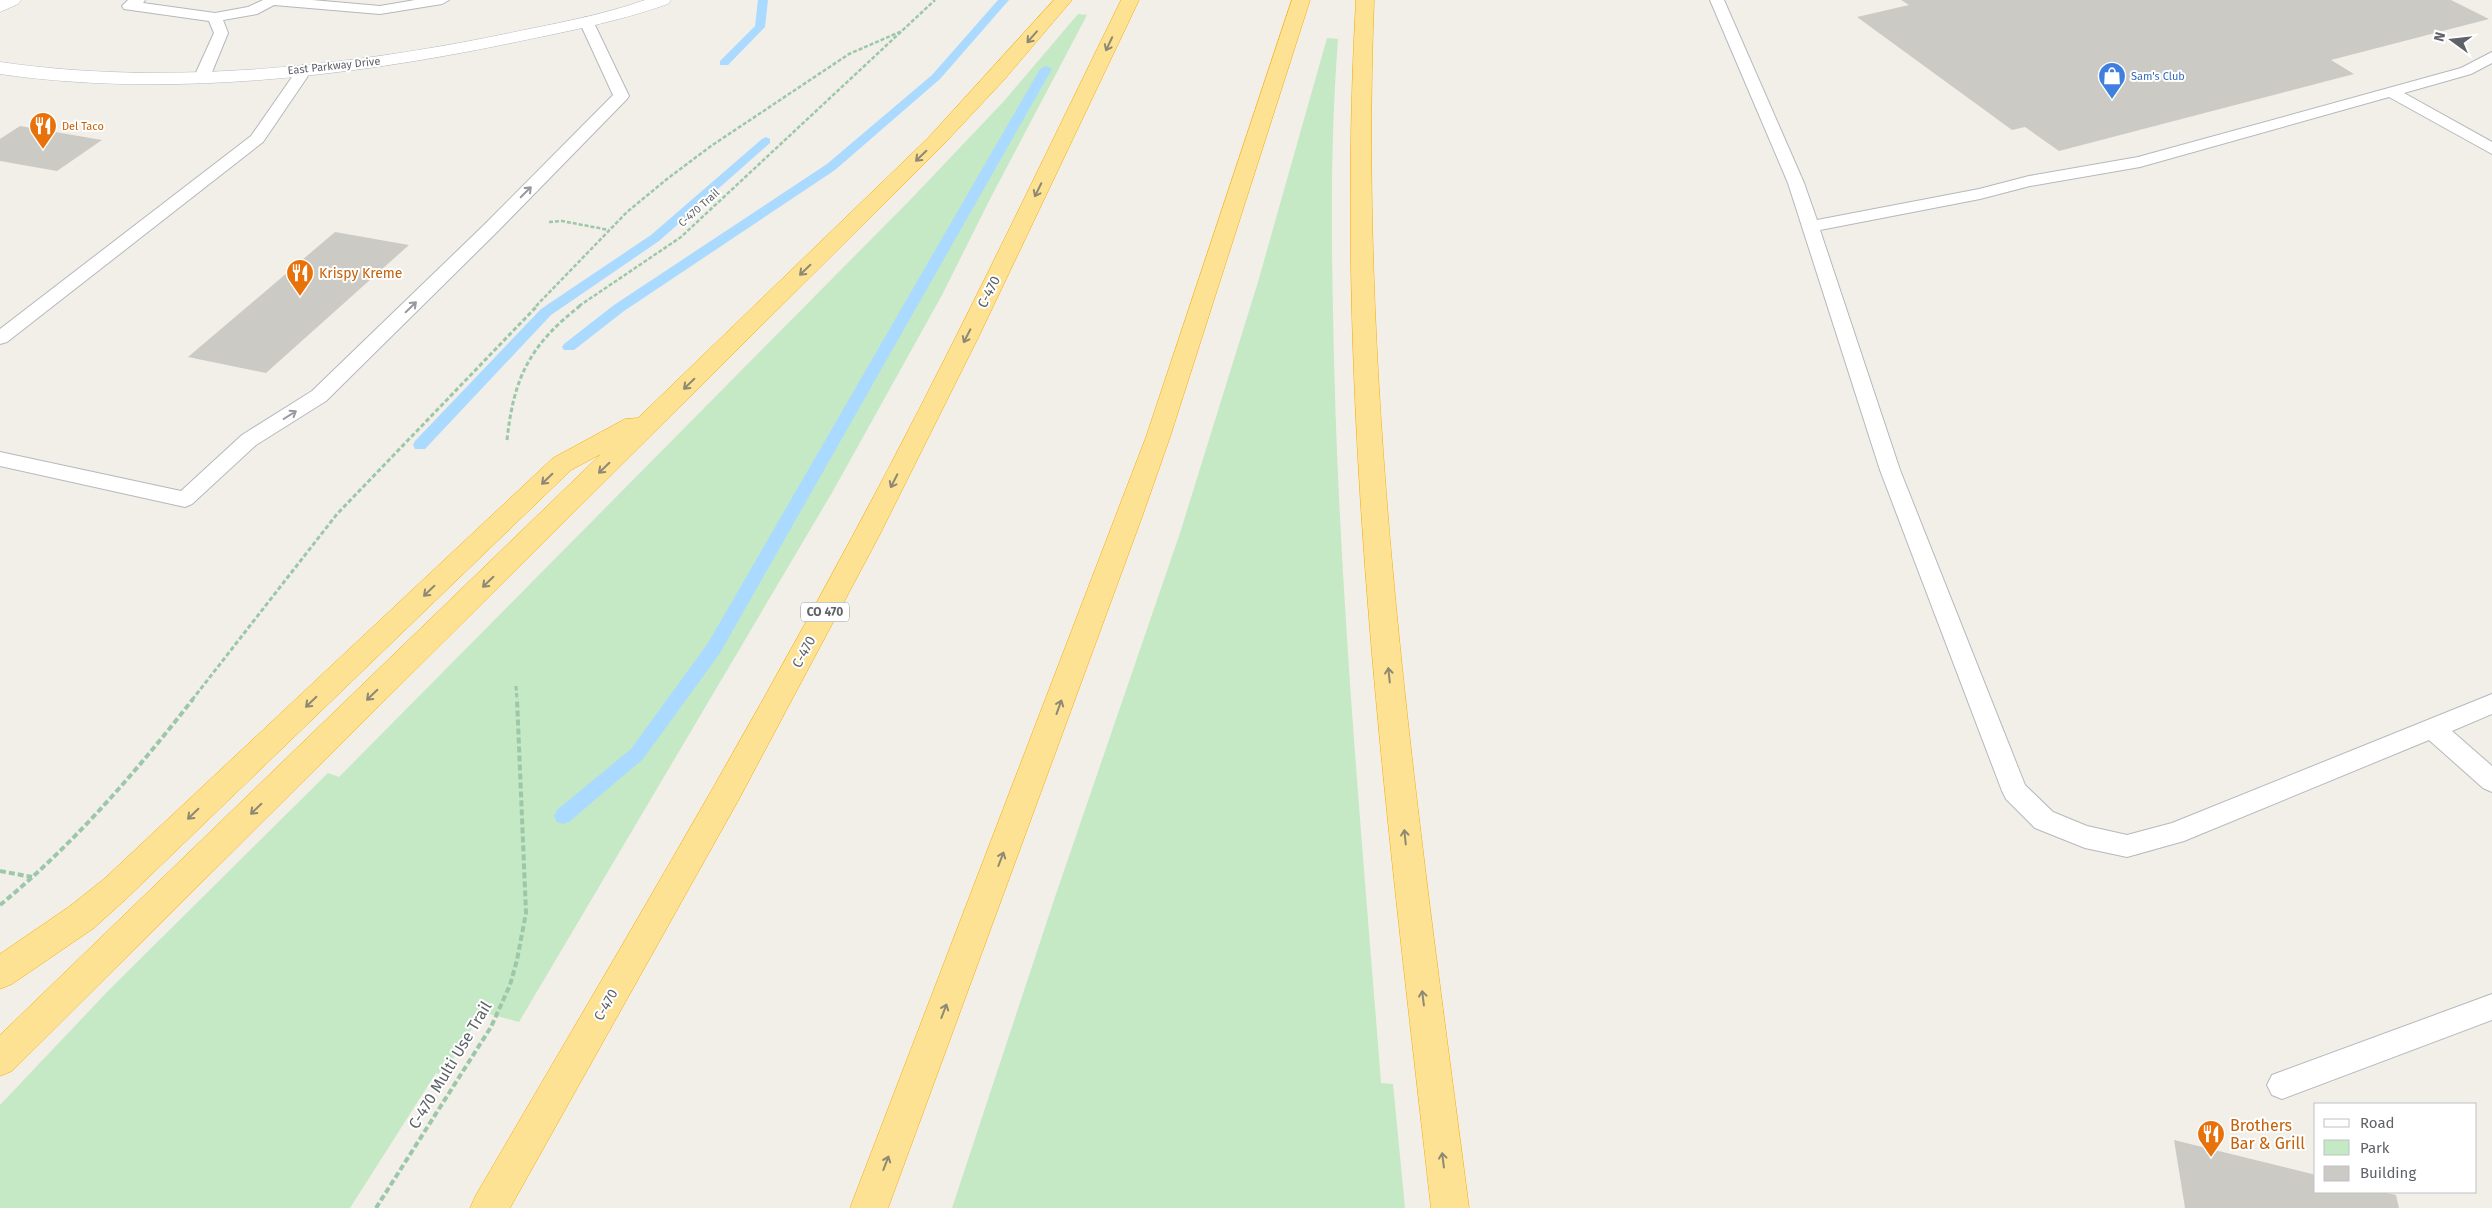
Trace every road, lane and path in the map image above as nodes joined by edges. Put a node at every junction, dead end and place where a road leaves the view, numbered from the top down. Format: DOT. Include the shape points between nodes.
graph roads {
  1 [pos="12,0"];
  2 [pos="138,0"];
  3 [pos="442,0"];
  4 [pos="935,0"];
  5 [pos="1063,0"];
  6 [pos="1130,0"];
  7 [pos="1301,0"];
  8 [pos="1365,0"];
  9 [pos="1717,0"];
  10 [pos="272,1"];
  11 [pos="653,1"];
  12 [pos="0,7"];
  13 [pos="215,17"];
  14 [pos="586,21"];
  15 [pos="902,31"];
  16 [pos="2492,57"];
  17 [pos="0,68"];
  18 [pos="304,70"];
  19 [pos="202,77"];
  20 [pos="2389,91"];
  21 [pos="2492,148"];
  22 [pos="544,223"];
  23 [pos="1810,227"];
  24 [pos="609,230"];
  25 [pos="0,338"];
  26 [pos="664,409"];
  27 [pos="507,440"];
  28 [pos="0,459"];
  29 [pos="516,686"];
  30 [pos="2492,704"];
  31 [pos="2434,730"];
  32 [pos="2492,781"];
  33 [pos="0,871"];
  34 [pos="33,878"];
  35 [pos="0,905"];
  36 [pos="0,973"];
  37 [pos="2492,1007"];
  38 [pos="0,1059"];
  39 [pos="2282,1085"];
  40 [pos="376,1208"];
  41 [pos="489,1208"];
  42 [pos="868,1208"];
  43 [pos="1450,1208"];
  1 -- 12 [label="street"];
  2 -- 13 [label="lane" via="129,6"];
  3 -- 10 [label="lane" via="380,10"];
  4 -- 15 [label="path, C-470 Trail"];
  5 -- 26 [label="highway, one-way" via="935,142"];
  6 -- 41 [label="highway, C-470 / CO 470, one-way" via="993,285 867,534 743,761"];
  42 -- 7 [label="highway, one-way" via="1139,490"];
  43 -- 8 [label="highway, one-way" via="1399,785 1369,439 1360,164"];
  9 -- 23 [label="lane" via="1796,183"];
  10 -- 13 [label="lane" via="252,11"];
  11 -- 14 [label="street, East Parkway Drive"];
  13 -- 19 [label="lane" via="222,33"];
  14 -- 18 [label="street, East Parkway Drive" via="475,46"];
  28 -- 14 [label="lane, one-way" via="185,499 249,440 319,396 621,96"];
  15 -- 24 [label="path" via="849,54 711,146 646,196"];
  15 -- 27 [label="path, C-470 Trail" via="681,237 576,307 552,331 531,356 516,384"];
  16 -- 20 [label="lane" via="2466,71"];
  17 -- 19 [label="street, East Parkway Drive" via="99,77"];
  18 -- 19 [label="street, East Parkway Drive"];
  18 -- 25 [label="lane" via="257,139"];
  20 -- 21 [label="lane"];
  20 -- 23 [label="lane" via="2140,162 2029,181 1980,194"];
  22 -- 24 [label="path" via="562,221"];
  23 -- 31 [label="lane" via="1890,470 2015,792 2044,820 2085,836 2127,846 2175,832"];
  24 -- 34 [label="path" via="337,514 149,755"];
  26 -- 36 [label="highway, one-way" via="562,464 115,889 82,917"];
  26 -- 38 [label="highway, one-way"];
  29 -- 40 [label="path, C-470 Multi Use Trail" via="526,913 517,960 510,986 491,1026"];
  30 -- 31 [label="lane"];
  31 -- 32 [label="lane"];
  33 -- 34 [label="path"];
  34 -- 35 [label="path"];
  37 -- 39 [label="lane"];
}
